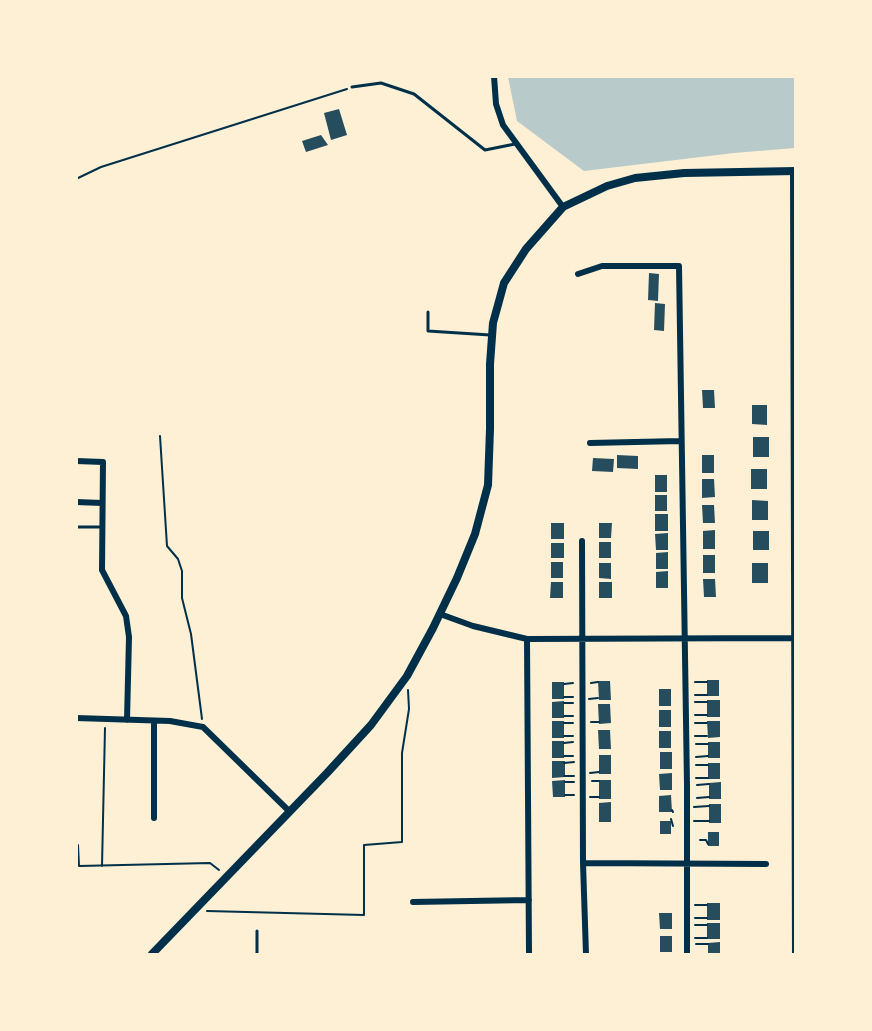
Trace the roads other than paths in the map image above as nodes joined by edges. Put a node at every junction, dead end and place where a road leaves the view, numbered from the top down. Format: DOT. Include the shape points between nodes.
graph roads {
  1 [pos="494,76"];
  2 [pos="352,87"];
  3 [pos="517,144"];
  4 [pos="794,171"];
  5 [pos="563,207"];
  6 [pos="578,274"];
  7 [pos="428,312"];
  8 [pos="492,335"];
  9 [pos="794,416"];
  10 [pos="680,441"];
  11 [pos="590,443"];
  12 [pos="76,461"];
  13 [pos="76,502"];
  14 [pos="102,503"];
  15 [pos="76,527"];
  16 [pos="102,527"];
  17 [pos="582,541"];
  18 [pos="794,573"];
  19 [pos="440,614"];
  20 [pos="795,638"];
  21 [pos="527,639"];
  22 [pos="582,639"];
  23 [pos="685,639"];
  24 [pos="76,718"];
  25 [pos="127,720"];
  26 [pos="154,721"];
  27 [pos="795,737"];
  28 [pos="289,811"];
  29 [pos="154,818"];
  30 [pos="795,861"];
  31 [pos="583,863"];
  32 [pos="688,864"];
  33 [pos="766,864"];
  34 [pos="529,900"];
  35 [pos="413,902"];
  36 [pos="257,931"];
  37 [pos="152,954"];
  38 [pos="257,954"];
  39 [pos="529,954"];
  40 [pos="586,954"];
  41 [pos="687,954"];
  42 [pos="795,954"];
  1 -- 3 [label="street" via="496,104 503,125"];
  2 -- 3 [label="lane" via="381,83 414,94 485,150"];
  3 -- 5 [label="street"];
  4 -- 5 [label="street" via="635,178 607,186"];
  4 -- 9 [label="street"];
  5 -- 8 [label="street" via="526,249 504,283"];
  6 -- 10 [label="street" via="602,266 679,266"];
  7 -- 8 [label="lane" via="428,332"];
  8 -- 19 [label="street" via="488,485 475,534"];
  9 -- 18 [label="street"];
  10 -- 11 [label="street"];
  10 -- 23 [label="street"];
  12 -- 14 [label="street" via="103,462"];
  13 -- 14 [label="street"];
  14 -- 16 [label="street"];
  15 -- 16 [label="lane"];
  16 -- 25 [label="street" via="102,570 126,616 129,637"];
  17 -- 22 [label="street"];
  18 -- 20 [label="street"];
  19 -- 21 [label="street"];
  19 -- 28 [label="street" via="407,676 371,725"];
  20 -- 23 [label="street"];
  20 -- 27 [label="street"];
  21 -- 22 [label="street"];
  21 -- 34 [label="street"];
  22 -- 23 [label="street"];
  22 -- 31 [label="street"];
  23 -- 32 [label="street"];
  24 -- 25 [label="street"];
  25 -- 26 [label="street"];
  26 -- 28 [label="street" via="203,727"];
  26 -- 29 [label="street"];
  27 -- 30 [label="street"];
  28 -- 37 [label="street"];
  30 -- 42 [label="street"];
  31 -- 32 [label="street"];
  31 -- 40 [label="street"];
  32 -- 33 [label="street"];
  32 -- 41 [label="street"];
  34 -- 35 [label="street"];
  34 -- 39 [label="street"];
  36 -- 38 [label="lane"];
}
